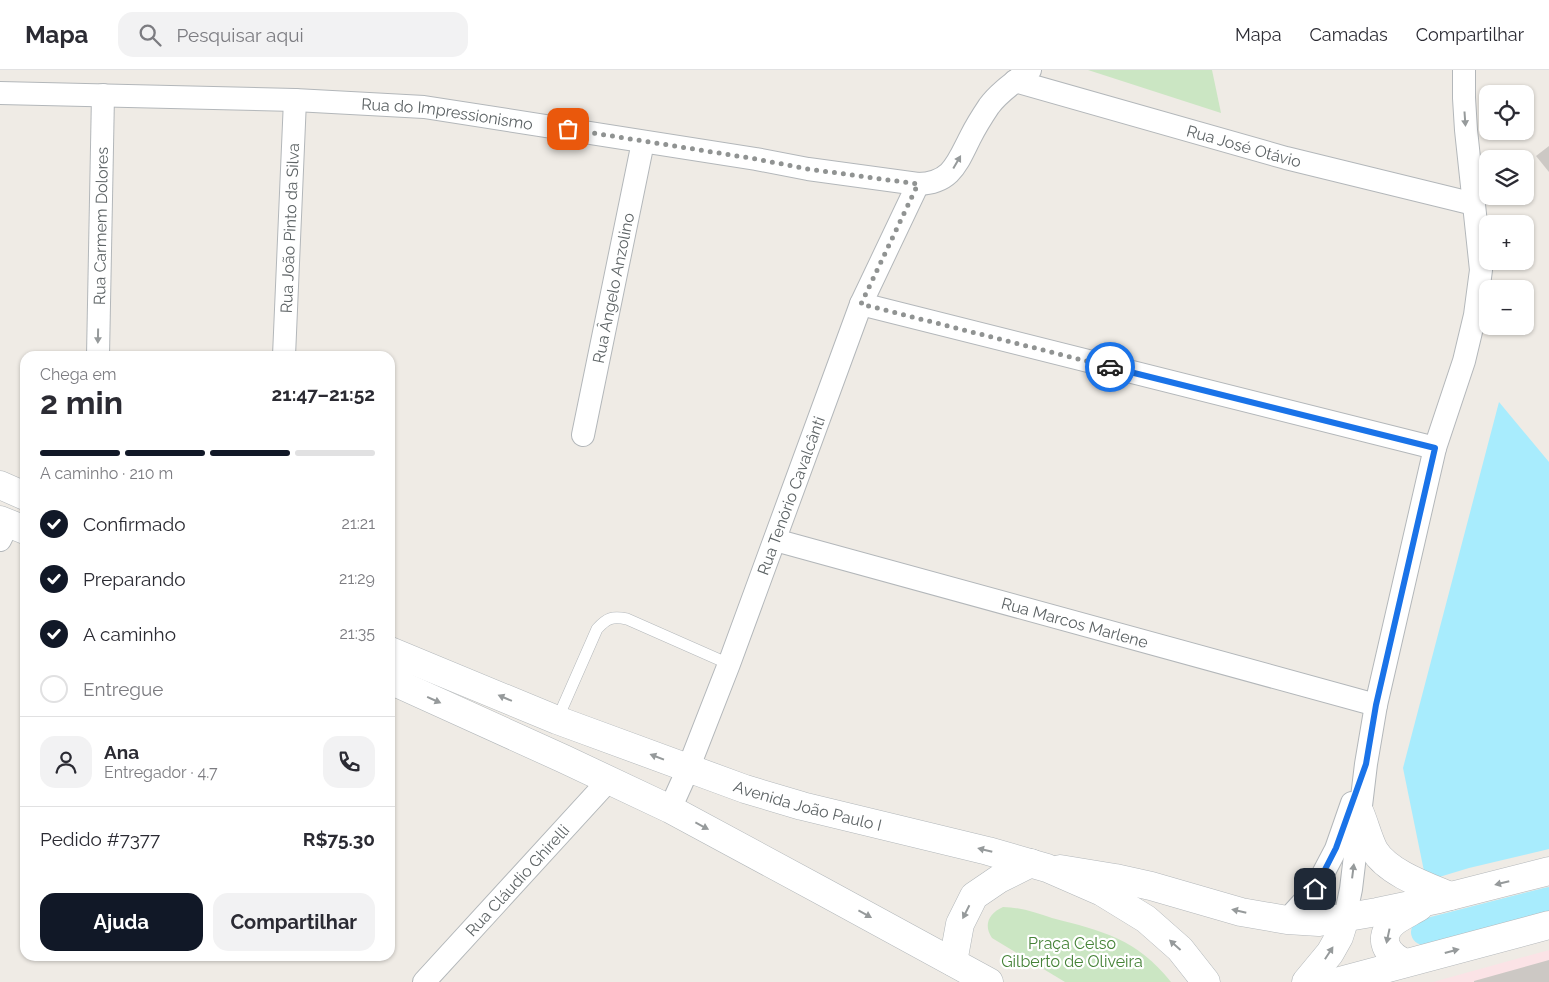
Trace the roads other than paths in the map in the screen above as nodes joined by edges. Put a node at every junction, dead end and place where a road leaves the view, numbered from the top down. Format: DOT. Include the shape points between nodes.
graph roads {
  1 [pos="1464,70"];
  2 [pos="1023,76"];
  3 [pos="0,93"];
  4 [pos="103,95"];
  5 [pos="295,100"];
  6 [pos="643,142"];
  7 [pos="918,184"];
  8 [pos="1474,204"];
  9 [pos="861,304"];
  10 [pos="98,351"];
  11 [pos="284,351"];
  12 [pos="583,435"];
  13 [pos="1435,448"];
  14 [pos="0,486"];
  15 [pos="20,494"];
  16 [pos="775,540"];
  17 [pos="395,653"];
  18 [pos="728,664"];
  19 [pos="395,682"];
  20 [pos="1376,705"];
  21 [pos="557,720"];
  22 [pos="1366,764"];
  23 [pos="688,769"];
  24 [pos="609,780"];
  25 [pos="670,809"];
  26 [pos="1360,813"];
  27 [pos="1039,866"];
  28 [pos="1549,871"];
  29 [pos="1444,897"];
  30 [pos="1344,918"];
  31 [pos="1287,920"];
  32 [pos="1549,924"];
  33 [pos="953,962"];
  34 [pos="1405,964"];
  35 [pos="424,982"];
  36 [pos="989,982"];
  37 [pos="1206,982"];
  38 [pos="1306,982"];
  39 [pos="1336,982"];
  1 -- 8 [label="street, one-way"];
  7 -- 2 [label="street, Rua do Impressionismo, one-way" via="936,182 952,171 990,104"];
  2 -- 8 [label="street, Rua José Otávio" via="1286,158"];
  3 -- 4 [label="street, Rua do Impressionismo"];
  4 -- 5 [label="street, Rua do Impressionismo"];
  4 -- 10 [label="street, Rua Carmem Dolores, one-way"];
  5 -- 6 [label="street, Rua do Impressionismo" via="424,107"];
  5 -- 11 [label="street, Rua João Pinto da Silva"];
  6 -- 7 [label="street, Rua do Impressionismo"];
  6 -- 12 [label="street, Rua Ângelo Anzolino"];
  7 -- 9 [label="street, Rua Tenório Cavalcânti"];
  8 -- 13 [label="street" via="1480,270 1475,316 1464,361"];
  9 -- 13 [label="street"];
  9 -- 16 [label="street, Rua Tenório Cavalcânti"];
  13 -- 20 [label="street"];
  14 -- 15 [label="main road"];
  16 -- 18 [label="street, Rua Tenório Cavalcânti"];
  16 -- 20 [label="street, Rua Marcos Marlene"];
  21 -- 17 [label="main road, Avenida João Paulo I, one-way"];
  18 -- 21 [label="lane" via="627,619 605,620 597,629"];
  18 -- 23 [label="street, Rua Tenório Cavalcânti"];
  19 -- 24 [label="main road, one-way"];
  20 -- 22 [label="street"];
  23 -- 21 [label="main road, Avenida João Paulo I, one-way"];
  22 -- 26 [label="street"];
  22 -- 31 [label="street" via="1336,848 1315,889"];
  23 -- 25 [label="street, Rua Tenório Cavalcânti"];
  27 -- 23 [label="main road, Avenida João Paulo I, one-way" via="802,806"];
  24 -- 25 [label="main road"];
  24 -- 35 [label="street, Rua Cláudio Ghirelli"];
  25 -- 33 [label="main road, one-way"];
  26 -- 29 [label="main road" via="1376,852 1388,865"];
  30 -- 26 [label="street, one-way" via="1351,889"];
  31 -- 27 [label="main road, one-way" via="1241,912 1115,878"];
  27 -- 33 [label="main road, one-way" via="999,879 974,896 960,924"];
  37 -- 27 [label="main road, Avenida João Paulo I, one-way" via="1180,949 1146,920 1102,892"];
  28 -- 29 [label="main road, one-way"];
  29 -- 30 [label="main road"];
  29 -- 34 [label="main road, one-way" via="1405,914 1388,930 1386,948"];
  30 -- 31 [label="main road" via="1320,922"];
  38 -- 30 [label="main road, one-way" via="1330,953"];
  34 -- 32 [label="main road, one-way"];
  33 -- 36 [label="main road"];
  34 -- 39 [label="main road"];
}
